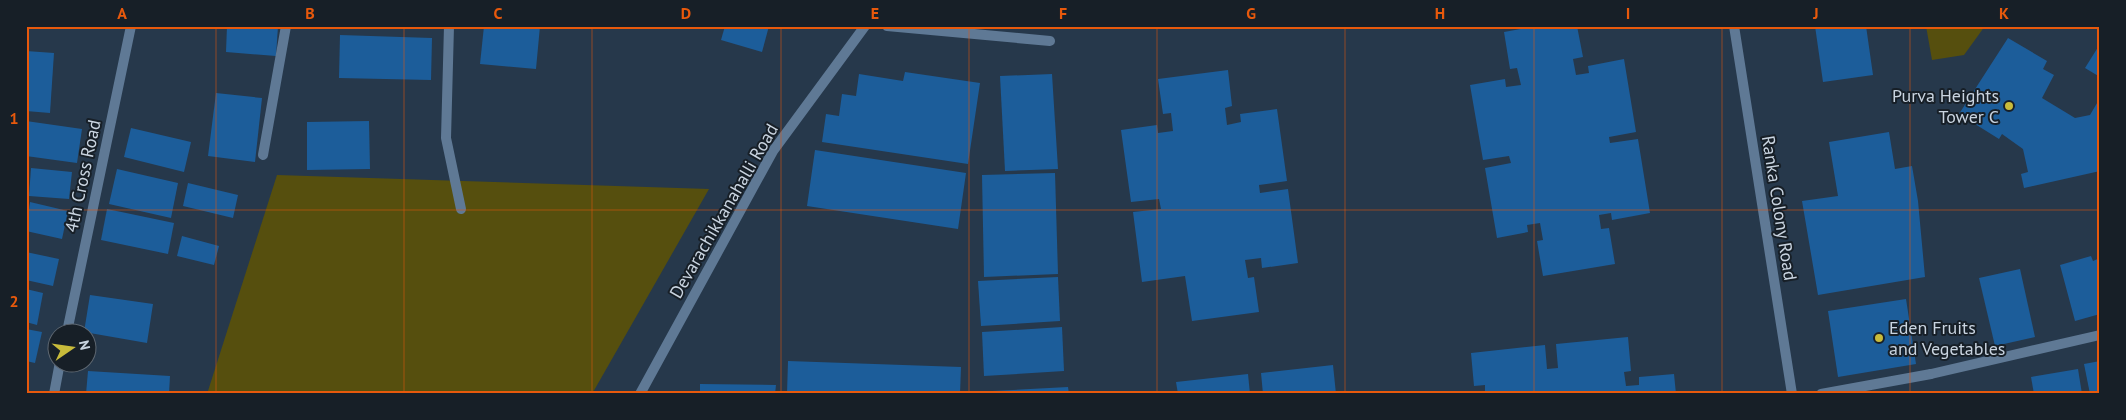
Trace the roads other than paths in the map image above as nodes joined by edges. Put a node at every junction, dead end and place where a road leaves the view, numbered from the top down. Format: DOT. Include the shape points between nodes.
graph roads {
  1 [pos="131,26"];
  2 [pos="286,26"];
  3 [pos="448,26"];
  4 [pos="865,26"];
  5 [pos="887,26"];
  6 [pos="1734,26"];
  7 [pos="1050,41"];
  8 [pos="263,154"];
  9 [pos="462,209"];
  10 [pos="69,322"];
  11 [pos="2100,335"];
  12 [pos="58,372"];
  13 [pos="54,394"];
  14 [pos="640,394"];
  15 [pos="1792,394"];
  16 [pos="1821,394"];
  1 -- 10 [label="street, 4th Cross Road"];
  2 -- 8 [label="street"];
  3 -- 9 [label="street" via="446,138"];
  4 -- 14 [label="street, Devarachikkanahalli Road" via="773,150"];
  5 -- 7 [label="street"];
  6 -- 15 [label="street, Ranka Colony Road"];
  11 -- 16 [label="street" via="1931,374"];
  12 -- 13 [label="street"];
}
